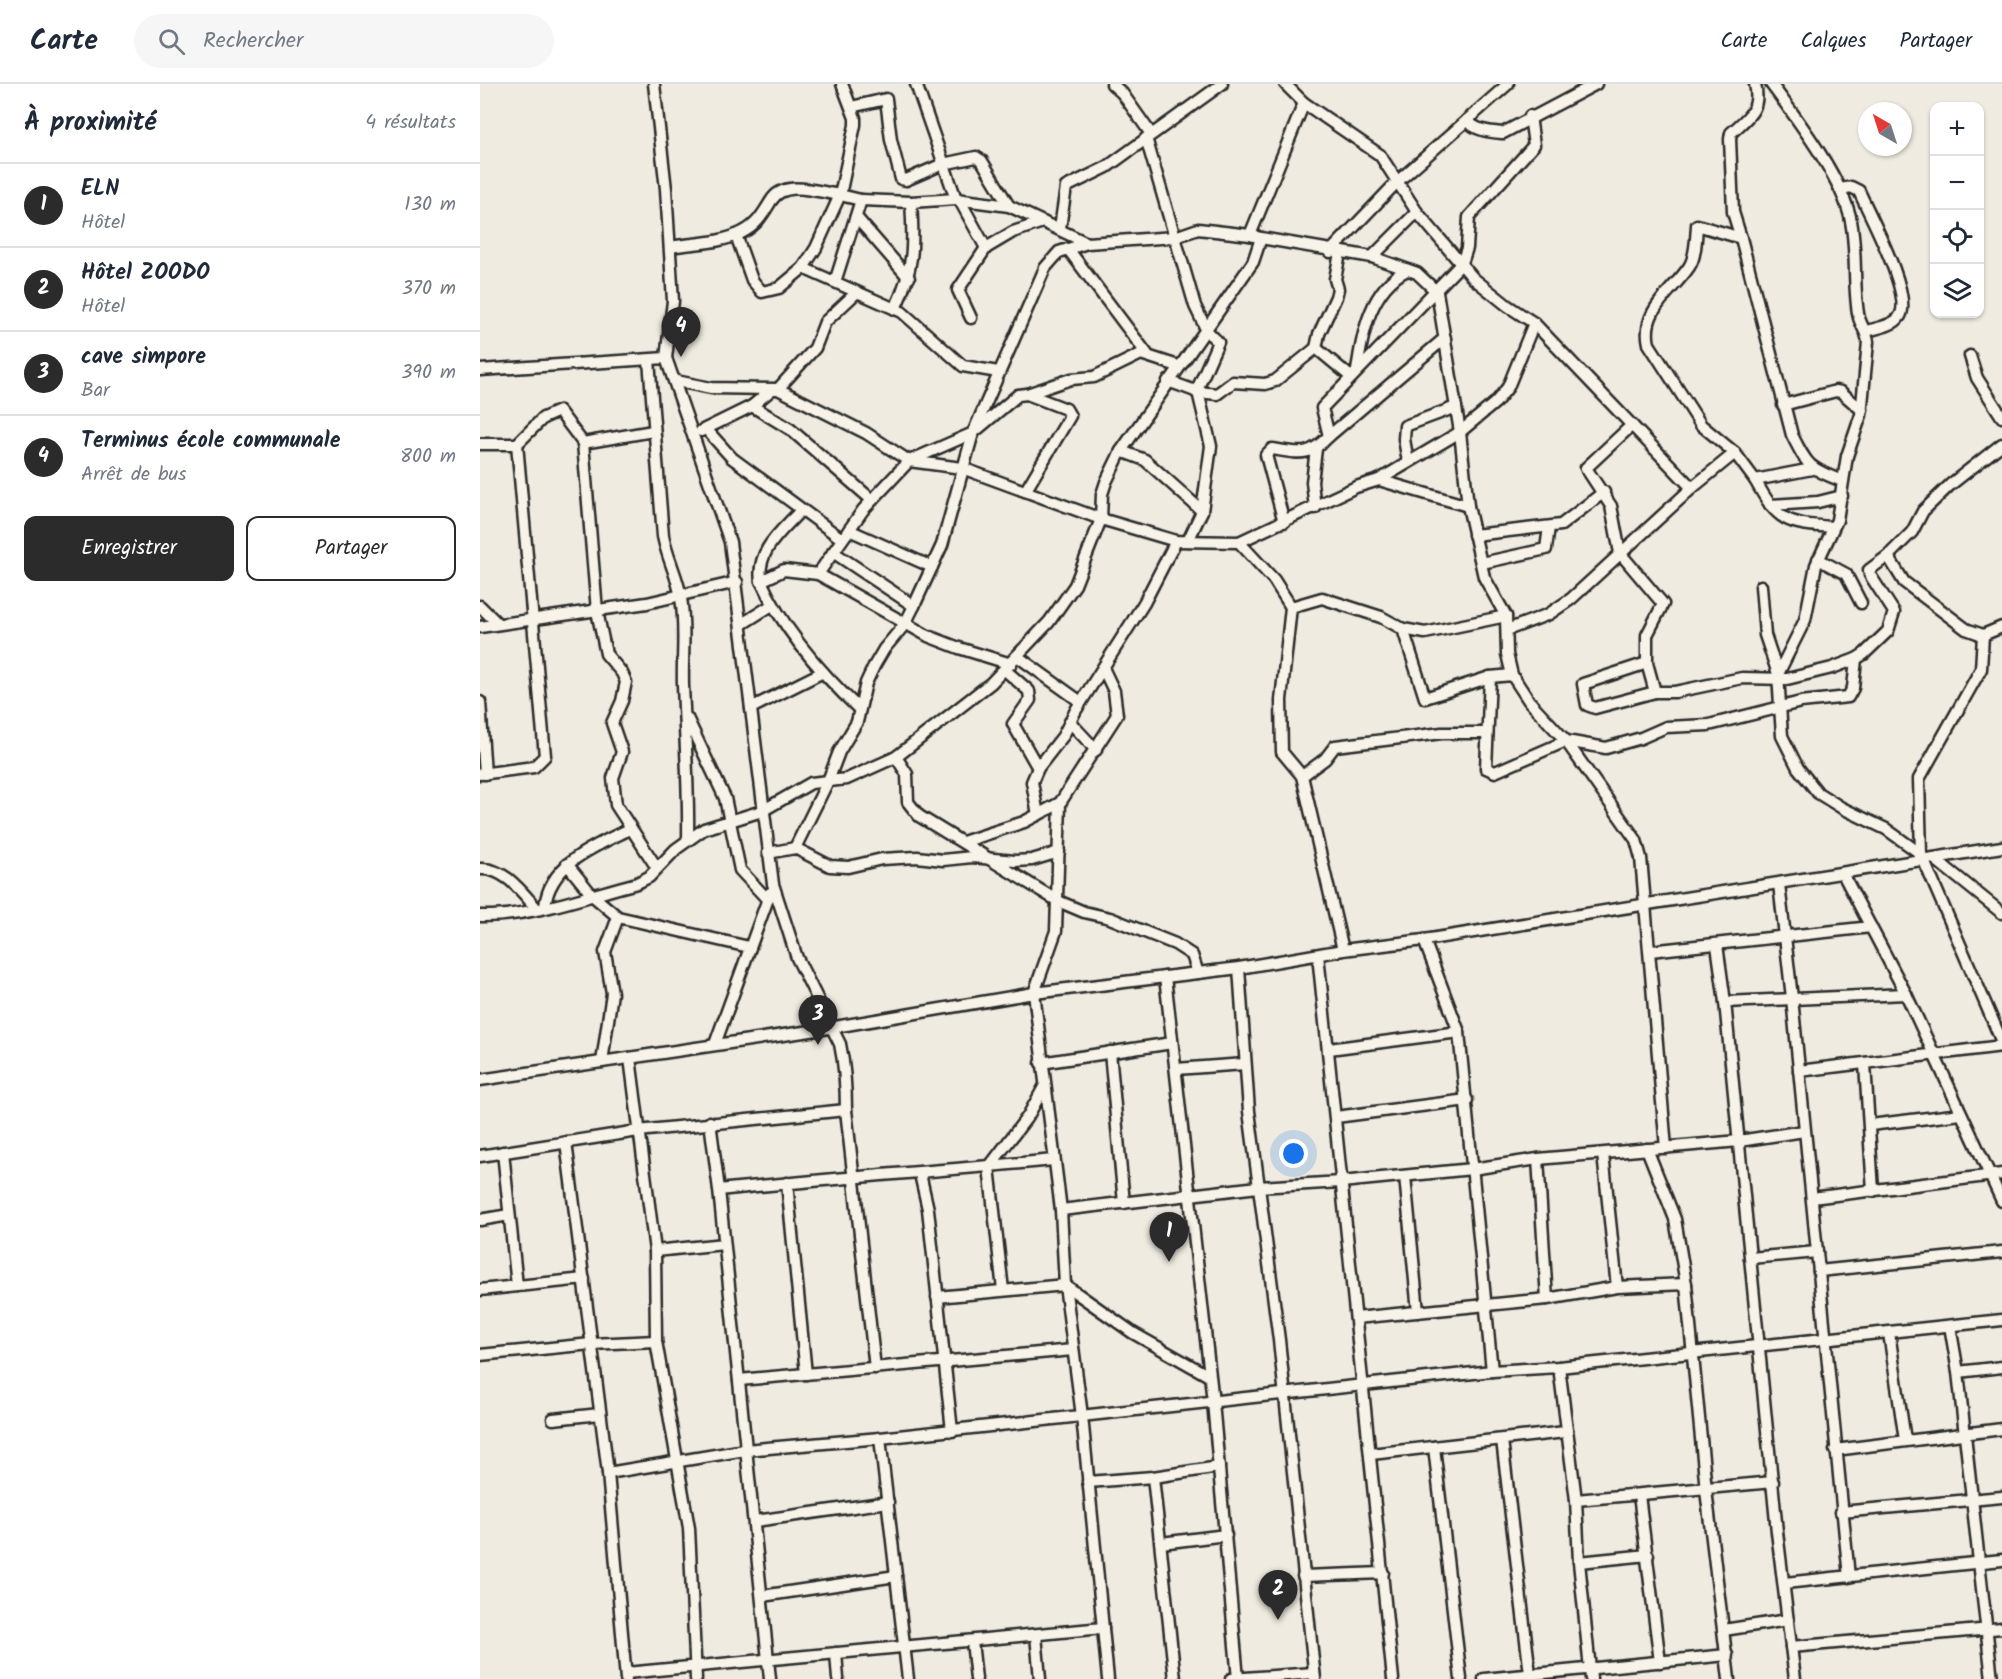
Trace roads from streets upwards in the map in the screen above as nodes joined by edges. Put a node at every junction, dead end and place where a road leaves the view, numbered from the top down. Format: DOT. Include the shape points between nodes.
graph roads {
  1 [pos="654,84"];
  2 [pos="842,84"];
  3 [pos="916,84"];
  4 [pos="1112,84"];
  5 [pos="1222,84"];
  6 [pos="1285,84"];
  7 [pos="1508,84"];
  8 [pos="1596,84"];
  9 [pos="1755,84"];
  10 [pos="1771,84"];
  11 [pos="1305,103"];
  12 [pos="851,107"];
  13 [pos="1530,116"];
  14 [pos="1467,120"];
  15 [pos="1148,136"];
  16 [pos="943,164"];
  17 [pos="1397,182"];
  18 [pos="1841,189"];
  19 [pos="840,195"];
  20 [pos="957,199"];
  21 [pos="861,200"];
  22 [pos="911,202"];
  23 [pos="1009,206"];
  24 [pos="1417,212"];
  25 [pos="856,217"];
  26 [pos="1043,222"];
  27 [pos="1060,228"];
  28 [pos="736,235"];
  29 [pos="1256,236"];
  30 [pos="1175,237"];
  31 [pos="1741,238"];
  32 [pos="1087,243"];
  33 [pos="670,247"];
  34 [pos="986,248"];
  35 [pos="1068,249"];
  36 [pos="1335,252"];
  37 [pos="1372,258"];
  38 [pos="1462,263"];
  39 [pos="803,268"];
  40 [pos="1407,270"];
  41 [pos="909,278"];
  42 [pos="835,282"];
  43 [pos="1437,292"];
  44 [pos="856,293"];
  45 [pos="895,309"];
  46 [pos="970,318"];
  47 [pos="1534,323"];
  48 [pos="1207,331"];
  49 [pos="1867,331"];
  50 [pos="1445,338"];
  51 [pos="1316,348"];
  52 [pos="1147,354"];
  53 [pos="1970,356"];
  54 [pos="666,358"];
  55 [pos="649,360"];
  56 [pos="1178,366"];
  57 [pos="480,370"];
  58 [pos="998,372"];
  59 [pos="1354,374"];
  60 [pos="676,381"];
  61 [pos="1168,381"];
  62 [pos="774,390"];
  63 [pos="1197,392"];
  64 [pos="1027,394"];
  65 [pos="1783,405"];
  66 [pos="752,406"];
  67 [pos="1456,407"];
  68 [pos="1862,410"];
  69 [pos="2002,417"];
  70 [pos="1632,425"];
  71 [pos="706,429"];
  72 [pos="653,431"];
  73 [pos="1460,432"];
  74 [pos="973,433"];
  75 [pos="693,435"];
  76 [pos="1329,436"];
  77 [pos="583,443"];
  78 [pos="480,444"];
  79 [pos="517,444"];
  80 [pos="2002,444"];
  81 [pos="1316,449"];
  82 [pos="1121,451"];
  83 [pos="1735,453"];
  84 [pos="909,461"];
  85 [pos="1408,462"];
  86 [pos="962,468"];
  87 [pos="1812,470"];
  88 [pos="1379,480"];
  89 [pos="1755,480"];
  90 [pos="1842,481"];
  91 [pos="1692,488"];
  92 [pos="1026,490"];
  93 [pos="1604,492"];
  94 [pos="1842,496"];
  95 [pos="872,500"];
  96 [pos="1770,505"];
  97 [pos="1468,506"];
  98 [pos="1315,508"];
  99 [pos="801,510"];
  100 [pos="1202,511"];
  101 [pos="1101,519"];
  102 [pos="1284,522"];
  103 [pos="1549,527"];
  104 [pos="1833,527"];
  105 [pos="849,530"];
  106 [pos="1474,536"];
  107 [pos="842,539"];
  108 [pos="1176,541"];
  109 [pos="1188,541"];
  110 [pos="1239,542"];
  111 [pos="833,552"];
  112 [pos="1620,554"];
  113 [pos="1888,556"];
  114 [pos="1818,559"];
  115 [pos="1482,563"];
  116 [pos="932,567"];
  117 [pos="818,574"];
  118 [pos="761,581"];
  119 [pos="737,582"];
  120 [pos="1761,586"];
  121 [pos="681,595"];
  122 [pos="1861,603"];
  123 [pos="772,605"];
  124 [pos="480,606"];
  125 [pos="914,606"];
  126 [pos="1291,607"];
  127 [pos="597,611"];
  128 [pos="1506,616"];
  129 [pos="533,618"];
  130 [pos="498,624"];
  131 [pos="742,624"];
  132 [pos="905,624"];
  133 [pos="480,627"];
  134 [pos="2002,627"];
  135 [pos="1402,628"];
  136 [pos="1507,630"];
  137 [pos="1983,635"];
  138 [pos="1856,659"];
  139 [pos="1011,663"];
  140 [pos="1647,663"];
  141 [pos="1103,668"];
  142 [pos="823,672"];
  143 [pos="1512,675"];
  144 [pos="1778,676"];
  145 [pos="1490,677"];
  146 [pos="1655,692"];
  147 [pos="480,702"];
  148 [pos="1081,702"];
  149 [pos="1781,707"];
  150 [pos="751,708"];
  151 [pos="859,709"];
  152 [pos="685,712"];
  153 [pos="1070,722"];
  154 [pos="1486,733"];
  155 [pos="1566,741"];
  156 [pos="1096,750"];
  157 [pos="896,757"];
  158 [pos="1038,768"];
  159 [pos="483,774"];
  160 [pos="1302,776"];
  161 [pos="828,781"];
  162 [pos="1060,803"];
  163 [pos="762,811"];
  164 [pos="1038,815"];
  165 [pos="728,822"];
  166 [pos="630,829"];
  167 [pos="688,840"];
  168 [pos="963,842"];
  169 [pos="2002,847"];
  170 [pos="795,848"];
  171 [pos="1059,852"];
  172 [pos="768,853"];
  173 [pos="1927,858"];
  174 [pos="989,859"];
  175 [pos="567,864"];
  176 [pos="657,868"];
  177 [pos="480,869"];
  178 [pos="1843,874"];
  179 [pos="773,884"];
  180 [pos="1779,884"];
  181 [pos="592,896"];
  182 [pos="767,899"];
  183 [pos="1058,901"];
  184 [pos="1644,905"];
  185 [pos="541,908"];
  186 [pos="2002,913"];
  187 [pos="480,916"];
  188 [pos="618,917"];
  189 [pos="1871,927"];
  190 [pos="1785,938"];
  191 [pos="1424,940"];
  192 [pos="1717,945"];
  193 [pos="748,947"];
  194 [pos="1343,950"];
  195 [pos="1650,951"];
  196 [pos="1318,955"];
  197 [pos="1239,968"];
  198 [pos="1198,973"];
  199 [pos="1165,977"];
  200 [pos="1034,993"];
  201 [pos="1906,993"];
  202 [pos="1792,998"];
  203 [pos="1725,1002"];
  204 [pos="832,1028"];
  205 [pos="1460,1032"];
  206 [pos="1172,1043"];
  207 [pos="715,1044"];
  208 [pos="2002,1044"];
  209 [pos="1329,1049"];
  210 [pos="1110,1052"];
  211 [pos="1932,1054"];
  212 [pos="630,1058"];
  213 [pos="602,1062"];
  214 [pos="1041,1063"];
  215 [pos="1245,1064"];
  216 [pos="1865,1064"];
  217 [pos="1176,1069"];
  218 [pos="1799,1071"];
  219 [pos="480,1080"];
  220 [pos="1044,1087"];
  221 [pos="1467,1100"];
  222 [pos="846,1110"];
  223 [pos="1961,1114"];
  224 [pos="1336,1117"];
  225 [pos="710,1122"];
  226 [pos="1870,1125"];
  227 [pos="638,1131"];
  228 [pos="1804,1131"];
  229 [pos="1739,1141"];
  230 [pos="566,1142"];
  231 [pos="1665,1148"];
  232 [pos="1647,1149"];
  233 [pos="503,1152"];
  234 [pos="1603,1154"];
  235 [pos="480,1156"];
  236 [pos="1538,1159"];
  237 [pos="1053,1160"];
  238 [pos="989,1167"];
  239 [pos="1472,1169"];
  240 [pos="920,1174"];
  241 [pos="2002,1174"];
  242 [pos="854,1176"];
  243 [pos="1405,1176"];
  244 [pos="1989,1176"];
  245 [pos="1341,1182"];
  246 [pos="787,1183"];
  247 [pos="1258,1187"];
  248 [pos="719,1190"];
  249 [pos="1873,1191"];
  250 [pos="1189,1195"];
  251 [pos="1812,1197"];
  252 [pos="2002,1202"];
  253 [pos="1124,1203"];
  254 [pos="1061,1210"];
  255 [pos="509,1215"];
  256 [pos="480,1220"];
  257 [pos="724,1244"];
  258 [pos="655,1251"];
  259 [pos="1817,1252"];
  260 [pos="2002,1252"];
  261 [pos="1750,1258"];
  262 [pos="1819,1271"];
  263 [pos="584,1279"];
  264 [pos="1686,1284"];
  265 [pos="517,1286"];
  266 [pos="1065,1286"];
  267 [pos="1617,1287"];
  268 [pos="480,1290"];
  269 [pos="1003,1290"];
  270 [pos="937,1297"];
  271 [pos="1548,1299"];
  272 [pos="1485,1306"];
  273 [pos="1418,1312"];
  274 [pos="1356,1318"];
  275 [pos="2002,1320"];
  276 [pos="1950,1326"];
  277 [pos="1890,1333"];
  278 [pos="1826,1339"];
  279 [pos="656,1341"];
  280 [pos="591,1344"];
  281 [pos="1759,1346"];
  282 [pos="1073,1350"];
  283 [pos="1692,1353"];
  284 [pos="480,1355"];
  285 [pos="944,1361"];
  286 [pos="1559,1367"];
  287 [pos="2002,1367"];
  288 [pos="875,1368"];
  289 [pos="1492,1371"];
  290 [pos="1958,1372"];
  291 [pos="806,1374"];
  292 [pos="1209,1376"];
  293 [pos="739,1380"];
  294 [pos="1363,1387"];
  295 [pos="1284,1393"];
  296 [pos="1213,1402"];
  297 [pos="600,1414"];
  298 [pos="1082,1416"];
  299 [pos="553,1419"];
  300 [pos="2002,1429"];
  301 [pos="952,1431"];
  302 [pos="1565,1432"];
  303 [pos="1963,1432"];
  304 [pos="880,1438"];
  305 [pos="1502,1440"];
  306 [pos="1905,1440"];
  307 [pos="1434,1447"];
  308 [pos="745,1450"];
  309 [pos="1835,1450"];
  310 [pos="1371,1454"];
  311 [pos="676,1462"];
  312 [pos="1219,1467"];
  313 [pos="608,1473"];
  314 [pos="1153,1477"];
  315 [pos="1089,1482"];
  316 [pos="1773,1482"];
  317 [pos="1706,1490"];
  318 [pos="1639,1496"];
  319 [pos="2002,1497"];
  320 [pos="1576,1500"];
  321 [pos="1971,1501"];
  322 [pos="888,1503"];
  323 [pos="1841,1512"];
  324 [pos="755,1521"];
  325 [pos="1226,1535"];
  326 [pos="1161,1543"];
  327 [pos="1648,1555"];
  328 [pos="2002,1560"];
  329 [pos="1579,1562"];
  330 [pos="1979,1562"];
  331 [pos="1383,1573"];
  332 [pos="896,1576"];
  333 [pos="1303,1576"];
  334 [pos="1849,1577"];
  335 [pos="1785,1583"];
  336 [pos="762,1596"];
  337 [pos="1788,1620"];
  338 [pos="1103,1628"];
  339 [pos="2002,1628"];
  340 [pos="1986,1629"];
  341 [pos="1724,1630"];
  342 [pos="1036,1635"];
  343 [pos="972,1641"];
  344 [pos="904,1647"];
  345 [pos="1791,1647"];
  346 [pos="836,1653"];
  347 [pos="1727,1655"];
  348 [pos="768,1659"];
  349 [pos="1660,1662"];
  350 [pos="694,1667"];
  351 [pos="1530,1674"];
  352 [pos="1590,1674"];
  353 [pos="626,1676"];
  354 [pos="1315,1676"];
  355 [pos="696,1679"];
  356 [pos="770,1679"];
  357 [pos="838,1679"];
  358 [pos="908,1679"];
  359 [pos="976,1679"];
  360 [pos="1040,1679"];
  361 [pos="1108,1679"];
  362 [pos="1175,1679"];
  363 [pos="1231,1679"];
  364 [pos="1238,1679"];
  365 [pos="1393,1679"];
  366 [pos="1461,1679"];
  367 [pos="1484,1679"];
  368 [pos="1729,1679"];
  369 [pos="1795,1679"];
  370 [pos="1992,1679"];
  1 -- 33 [label="street"];
  2 -- 12 [label="street"];
  3 -- 16 [label="street"];
  4 -- 15 [label="street" via="1122,93"];
  5 -- 15 [label="street"];
  6 -- 11 [label="street"];
  7 -- 14 [label="street"];
  8 -- 13 [label="street"];
  9 -- 31 [label="street" via="1755,109 1731,133 1730,139 1733,212"];
  10 -- 18 [label="street"];
  11 -- 17 [label="street" via="1380,155"];
  11 -- 29 [label="street"];
  12 -- 16 [label="street" via="886,99 901,179"];
  12 -- 19 [label="street" via="855,125"];
  13 -- 14 [label="street" via="1503,132 1471,126"];
  13 -- 38 [label="street" via="1534,145 1469,217"];
  14 -- 17 [label="street"];
  15 -- 27 [label="street" via="1107,167 1066,187"];
  15 -- 30 [label="street"];
  16 -- 20 [label="street"];
  16 -- 23 [label="street" via="979,158"];
  17 -- 24 [label="street"];
  17 -- 36 [label="street"];
  18 -- 49 [label="street" via="1851,220 1858,317"];
  18 -- 49 [label="street" via="1851,187 1859,191 1894,265 1902,306 1902,314 1895,322"];
  19 -- 21 [label="street"];
  19 -- 28 [label="street" via="783,190 771,200 758,221"];
  19 -- 39 [label="street"];
  20 -- 22 [label="street"];
  20 -- 23 [label="street"];
  20 -- 34 [label="street"];
  21 -- 22 [label="street"];
  21 -- 25 [label="street"];
  22 -- 41 [label="street" via="914,244"];
  23 -- 26 [label="street"];
  24 -- 37 [label="street"];
  24 -- 38 [label="street"];
  25 -- 41 [label="street"];
  25 -- 42 [label="street"];
  26 -- 27 [label="street"];
  26 -- 34 [label="street" via="1012,232"];
  27 -- 32 [label="street"];
  28 -- 33 [label="street"];
  28 -- 39 [label="street" via="752,280 762,292 779,288"];
  29 -- 30 [label="street" via="1198,229"];
  29 -- 36 [label="street"];
  29 -- 48 [label="street" via="1253,262"];
  30 -- 32 [label="street"];
  30 -- 48 [label="street" via="1195,306"];
  31 -- 65 [label="street"];
  31 -- 83 [label="street" via="1697,225 1690,266 1650,315 1647,336 1665,372 1701,425"];
  32 -- 35 [label="street"];
  33 -- 54 [label="street" via="673,317"];
  34 -- 46 [label="street" via="958,290"];
  35 -- 52 [label="street"];
  35 -- 58 [label="street" via="1053,257 1045,268"];
  36 -- 37 [label="street"];
  36 -- 51 [label="street" via="1336,297 1318,334"];
  37 -- 40 [label="street"];
  38 -- 43 [label="street"];
  38 -- 47 [label="street" via="1473,278"];
  39 -- 42 [label="street"];
  40 -- 43 [label="street" via="1424,278"];
  40 -- 59 [label="street" via="1386,283 1375,301"];
  41 -- 45 [label="street"];
  42 -- 44 [label="street"];
  43 -- 50 [label="street"];
  43 -- 59 [label="street"];
  44 -- 45 [label="street"];
  44 -- 62 [label="street" via="825,322 815,348"];
  45 -- 58 [label="street" via="963,366"];
  47 -- 70 [label="street"];
  47 -- 73 [label="street" via="1508,387"];
  48 -- 56 [label="street"];
  48 -- 63 [label="street" via="1216,338 1218,347"];
  49 -- 68 [label="street"];
  50 -- 67 [label="street"];
  50 -- 76 [label="street"];
  51 -- 59 [label="street"];
  51 -- 63 [label="street" via="1269,383 1233,382 1217,394"];
  52 -- 56 [label="street"];
  52 -- 64 [label="street" via="1094,377 1071,379"];
  53 -- 69 [label="street" via="1977,378"];
  54 -- 55 [label="street"];
  54 -- 60 [label="street"];
  55 -- 57 [label="street"];
  55 -- 72 [label="street"];
  56 -- 61 [label="street"];
  58 -- 74 [label="street"];
  59 -- 76 [label="street" via="1322,408"];
  60 -- 62 [label="street" via="711,388"];
  60 -- 75 [label="street"];
  61 -- 63 [label="street"];
  61 -- 82 [label="street"];
  62 -- 66 [label="street"];
  62 -- 84 [label="street" via="866,433"];
  63 -- 100 [label="street" via="1211,446"];
  64 -- 74 [label="street" via="1011,399"];
  64 -- 92 [label="street" via="1066,409 1070,417"];
  65 -- 68 [label="street" via="1836,391"];
  65 -- 87 [label="street" via="1792,435"];
  66 -- 71 [label="street"];
  66 -- 95 [label="street" via="790,429"];
  67 -- 73 [label="street"];
  67 -- 85 [label="street" via="1405,426"];
  68 -- 90 [label="street"];
  70 -- 91 [label="street"];
  70 -- 93 [label="street" via="1587,466"];
  71 -- 75 [label="street"];
  71 -- 99 [label="street" via="732,458"];
  72 -- 77 [label="street"];
  72 -- 121 [label="street" via="666,551"];
  73 -- 85 [label="street"];
  73 -- 97 [label="street"];
  74 -- 84 [label="street"];
  74 -- 86 [label="street"];
  75 -- 119 [label="street" via="730,542"];
  76 -- 81 [label="street"];
  77 -- 79 [label="street" via="559,411 543,418"];
  77 -- 127 [label="street"];
  78 -- 79 [label="street"];
  79 -- 129 [label="street"];
  80 -- 113 [label="street" via="1923,511 1912,532"];
  81 -- 98 [label="street" via="1312,482"];
  81 -- 102 [label="street" via="1302,453 1272,449 1266,454"];
  82 -- 100 [label="street" via="1145,460"];
  82 -- 101 [label="street" via="1102,494"];
  83 -- 89 [label="street"];
  83 -- 91 [label="street"];
  84 -- 86 [label="street"];
  84 -- 95 [label="street"];
  85 -- 88 [label="street"];
  86 -- 92 [label="street"];
  86 -- 116 [label="street" via="942,545"];
  87 -- 89 [label="street"];
  87 -- 90 [label="street"];
  88 -- 97 [label="street"];
  88 -- 98 [label="street"];
  89 -- 96 [label="street"];
  90 -- 94 [label="street"];
  91 -- 112 [label="street"];
  92 -- 101 [label="street"];
  93 -- 103 [label="street" via="1561,525"];
  93 -- 112 [label="street" via="1611,506"];
  94 -- 96 [label="street"];
  94 -- 104 [label="street"];
  95 -- 105 [label="street"];
  96 -- 104 [label="street" via="1783,518 1802,525"];
  97 -- 106 [label="street"];
  98 -- 102 [label="street"];
  99 -- 107 [label="street"];
  99 -- 118 [label="street" via="766,550 759,568"];
  100 -- 109 [label="street"];
  101 -- 108 [label="street"];
  101 -- 139 [label="street" via="1075,585 1049,622"];
  102 -- 110 [label="street"];
  103 -- 106 [label="street"];
  103 -- 115 [label="street" via="1546,549"];
  104 -- 114 [label="street"];
  105 -- 107 [label="street"];
  105 -- 116 [label="street"];
  106 -- 115 [label="street"];
  107 -- 111 [label="street"];
  108 -- 109 [label="street"];
  108 -- 141 [label="street" via="1144,603"];
  109 -- 110 [label="street"];
  110 -- 126 [label="street" via="1274,580"];
  111 -- 117 [label="street"];
  111 -- 125 [label="street"];
  112 -- 136 [label="street" via="1560,607"];
  112 -- 140 [label="street" via="1663,604 1647,635"];
  113 -- 137 [label="street" via="1904,582 1966,629"];
  113 -- 138 [label="street" via="1869,572 1894,612 1892,621 1888,631"];
  114 -- 122 [label="street" via="1846,574"];
  114 -- 144 [label="street" via="1805,620"];
  115 -- 128 [label="street" via="1484,577"];
  116 -- 125 [label="street"];
  117 -- 118 [label="street" via="784,570"];
  117 -- 132 [label="street"];
  118 -- 123 [label="street"];
  119 -- 121 [label="street"];
  119 -- 131 [label="street"];
  120 -- 144 [label="street" via="1765,635"];
  121 -- 127 [label="street"];
  121 -- 152 [label="street"];
  123 -- 131 [label="street"];
  123 -- 142 [label="street"];
  124 -- 130 [label="street"];
  125 -- 132 [label="street"];
  126 -- 135 [label="street" via="1322,598"];
  126 -- 160 [label="street" via="1281,700 1282,752"];
  127 -- 129 [label="street"];
  127 -- 166 [label="street" via="606,654 626,682 612,723 622,752 613,778 616,805"];
  128 -- 135 [label="street" via="1425,633"];
  128 -- 136 [label="street"];
  129 -- 130 [label="street"];
  129 -- 159 [label="street" via="545,756 534,767"];
  130 -- 133 [label="street"];
  131 -- 150 [label="street"];
  132 -- 139 [label="street" via="959,648"];
  132 -- 151 [label="street" via="874,666"];
  134 -- 137 [label="street"];
  135 -- 145 [label="street" via="1425,698"];
  136 -- 143 [label="street"];
  137 -- 173 [label="street" via="1981,669 1919,779"];
  138 -- 144 [label="street" via="1809,675"];
  138 -- 149 [label="street" via="1853,688 1848,697"];
  139 -- 148 [label="street"];
  139 -- 157 [label="street" via="974,698"];
  139 -- 158 [label="street" via="1029,691 1029,700 1013,724"];
  140 -- 146 [label="street"];
  140 -- 146 [label="street" via="1583,684 1587,705 1595,708"];
  141 -- 148 [label="street"];
  141 -- 156 [label="street" via="1114,691 1117,715"];
  142 -- 150 [label="street"];
  142 -- 151 [label="street"];
  143 -- 145 [label="street"];
  143 -- 155 [label="street" via="1529,701"];
  144 -- 146 [label="street"];
  144 -- 149 [label="street"];
  145 -- 154 [label="street"];
  147 -- 159 [label="street"];
  148 -- 153 [label="street"];
  149 -- 155 [label="street" via="1709,725 1666,727 1606,748"];
  149 -- 173 [label="street" via="1782,736 1798,768 1818,793 1886,829"];
  150 -- 163 [label="street"];
  151 -- 161 [label="street" via="857,722 838,752"];
  152 -- 165 [label="street" via="725,798"];
  152 -- 167 [label="street"];
  153 -- 156 [label="street"];
  153 -- 158 [label="street" via="1057,746"];
  154 -- 155 [label="street" via="1484,765 1489,772"];
  154 -- 160 [label="street" via="1442,733 1335,746"];
  155 -- 184 [label="street" via="1636,840"];
  156 -- 162 [label="street"];
  157 -- 161 [label="street" via="858,775"];
  157 -- 168 [label="street" via="907,774 912,809"];
  158 -- 164 [label="street" via="1032,782"];
  160 -- 194 [label="street"];
  161 -- 163 [label="street" via="799,788"];
  161 -- 170 [label="street"];
  162 -- 164 [label="street"];
  162 -- 171 [label="street"];
  163 -- 165 [label="street"];
  163 -- 172 [label="street"];
  164 -- 168 [label="street"];
  165 -- 167 [label="street" via="704,829"];
  165 -- 182 [label="street" via="740,870"];
  166 -- 175 [label="street"];
  166 -- 176 [label="street"];
  167 -- 176 [label="street"];
  168 -- 174 [label="street"];
  169 -- 173 [label="street"];
  170 -- 172 [label="street"];
  170 -- 174 [label="street" via="840,867 891,858"];
  171 -- 174 [label="street" via="1032,860"];
  171 -- 183 [label="street"];
  172 -- 179 [label="street"];
  173 -- 178 [label="street"];
  173 -- 186 [label="street"];
  173 -- 208 [label="street"];
  174 -- 183 [label="street"];
  175 -- 181 [label="street"];
  175 -- 185 [label="street"];
  176 -- 181 [label="street" via="637,883"];
  177 -- 185 [label="street" via="495,870"];
  178 -- 180 [label="street"];
  178 -- 189 [label="street"];
  179 -- 182 [label="street"];
  179 -- 204 [label="street" via="797,958"];
  180 -- 184 [label="street"];
  180 -- 190 [label="street"];
  181 -- 185 [label="street"];
  181 -- 188 [label="street"];
  182 -- 193 [label="street"];
  183 -- 198 [label="street" via="1174,944 1192,955"];
  183 -- 200 [label="street" via="1056,931"];
  184 -- 191 [label="street"];
  184 -- 195 [label="street"];
  185 -- 187 [label="street"];
  188 -- 193 [label="street"];
  188 -- 213 [label="street" via="605,952 612,993"];
  189 -- 190 [label="street"];
  189 -- 201 [label="street"];
  190 -- 192 [label="street"];
  190 -- 202 [label="street"];
  191 -- 194 [label="street"];
  191 -- 205 [label="street"];
  192 -- 195 [label="street"];
  192 -- 203 [label="street"];
  193 -- 207 [label="street"];
  194 -- 196 [label="street"];
  195 -- 231 [label="street"];
  196 -- 197 [label="street"];
  196 -- 209 [label="street"];
  197 -- 198 [label="street"];
  197 -- 215 [label="street"];
  198 -- 199 [label="street"];
  199 -- 200 [label="street"];
  199 -- 206 [label="street"];
  200 -- 204 [label="street"];
  200 -- 214 [label="street"];
  201 -- 202 [label="street"];
  201 -- 211 [label="street"];
  202 -- 203 [label="street"];
  202 -- 218 [label="street"];
  203 -- 229 [label="street"];
  204 -- 207 [label="street"];
  204 -- 222 [label="street" via="846,1073"];
  205 -- 209 [label="street"];
  205 -- 221 [label="street"];
  206 -- 210 [label="street"];
  206 -- 217 [label="street"];
  207 -- 212 [label="street"];
  208 -- 211 [label="street"];
  209 -- 224 [label="street"];
  210 -- 214 [label="street"];
  210 -- 253 [label="street"];
  211 -- 216 [label="street"];
  211 -- 223 [label="street"];
  212 -- 213 [label="street"];
  212 -- 227 [label="street"];
  213 -- 219 [label="street"];
  214 -- 220 [label="street"];
  215 -- 217 [label="street"];
  215 -- 247 [label="street"];
  216 -- 218 [label="street"];
  216 -- 226 [label="street"];
  217 -- 250 [label="street"];
  218 -- 228 [label="street"];
  220 -- 237 [label="street"];
  220 -- 238 [label="street" via="1028,1116"];
  221 -- 224 [label="street"];
  221 -- 239 [label="street"];
  222 -- 225 [label="street"];
  222 -- 242 [label="street"];
  223 -- 226 [label="street"];
  223 -- 244 [label="street"];
  224 -- 245 [label="street"];
  225 -- 227 [label="street"];
  225 -- 248 [label="street"];
  226 -- 249 [label="street"];
  227 -- 230 [label="street"];
  227 -- 258 [label="street"];
  228 -- 229 [label="street"];
  228 -- 251 [label="street"];
  229 -- 231 [label="street"];
  229 -- 261 [label="street"];
  230 -- 233 [label="street"];
  230 -- 263 [label="street"];
  231 -- 232 [label="street"];
  232 -- 234 [label="street"];
  232 -- 264 [label="street" via="1675,1219"];
  233 -- 235 [label="street"];
  233 -- 255 [label="street"];
  234 -- 236 [label="street"];
  234 -- 267 [label="street"];
  236 -- 239 [label="street"];
  236 -- 271 [label="street"];
  237 -- 238 [label="street"];
  237 -- 254 [label="street"];
  238 -- 240 [label="street"];
  238 -- 269 [label="street"];
  239 -- 243 [label="street"];
  239 -- 272 [label="street"];
  240 -- 242 [label="street"];
  240 -- 270 [label="street" via="928,1209"];
  241 -- 244 [label="street"];
  242 -- 246 [label="street"];
  242 -- 288 [label="street"];
  243 -- 245 [label="street"];
  243 -- 273 [label="street"];
  244 -- 249 [label="street"];
  244 -- 252 [label="street"];
  245 -- 247 [label="street"];
  245 -- 274 [label="street"];
  246 -- 248 [label="street"];
  246 -- 291 [label="street"];
  247 -- 250 [label="street"];
  247 -- 295 [label="street"];
  248 -- 257 [label="street"];
  249 -- 251 [label="street"];
  250 -- 253 [label="street"];
  250 -- 292 [label="street"];
  251 -- 259 [label="street"];
  253 -- 254 [label="street"];
  254 -- 266 [label="street"];
  255 -- 256 [label="street"];
  255 -- 265 [label="street"];
  257 -- 258 [label="street"];
  257 -- 293 [label="street"];
  258 -- 279 [label="street"];
  259 -- 261 [label="street"];
  259 -- 262 [label="street"];
  260 -- 262 [label="street"];
  261 -- 281 [label="street"];
  262 -- 278 [label="street"];
  263 -- 265 [label="street"];
  263 -- 280 [label="street"];
  264 -- 267 [label="street"];
  264 -- 283 [label="street"];
  265 -- 268 [label="street"];
  266 -- 269 [label="street"];
  266 -- 282 [label="street"];
  266 -- 292 [label="street" via="1133,1333"];
  267 -- 271 [label="street"];
  269 -- 270 [label="street"];
  270 -- 285 [label="street"];
  271 -- 272 [label="street"];
  272 -- 273 [label="street"];
  272 -- 289 [label="street"];
  273 -- 274 [label="street"];
  274 -- 294 [label="street"];
  275 -- 276 [label="street"];
  276 -- 277 [label="street"];
  276 -- 290 [label="street"];
  277 -- 278 [label="street"];
  277 -- 306 [label="street"];
  278 -- 281 [label="street"];
  278 -- 309 [label="street"];
  279 -- 280 [label="street"];
  279 -- 311 [label="street"];
  280 -- 284 [label="street"];
  280 -- 297 [label="street"];
  281 -- 283 [label="street"];
  281 -- 316 [label="street"];
  282 -- 285 [label="street"];
  282 -- 298 [label="street"];
  283 -- 286 [label="street"];
  283 -- 317 [label="street"];
  285 -- 288 [label="street"];
  285 -- 301 [label="street"];
  286 -- 289 [label="street"];
  286 -- 302 [label="street"];
  287 -- 290 [label="street"];
  288 -- 291 [label="street"];
  289 -- 294 [label="street"];
  290 -- 303 [label="street"];
  291 -- 293 [label="street"];
  292 -- 296 [label="street"];
  293 -- 308 [label="street"];
  294 -- 295 [label="street"];
  294 -- 310 [label="street"];
  295 -- 296 [label="street"];
  295 -- 333 [label="street"];
  296 -- 298 [label="street"];
  296 -- 312 [label="street"];
  297 -- 299 [label="street"];
  297 -- 313 [label="street"];
  298 -- 301 [label="street"];
  298 -- 315 [label="street"];
  300 -- 303 [label="street"];
  301 -- 304 [label="street"];
  302 -- 305 [label="street"];
  302 -- 320 [label="street"];
  303 -- 306 [label="street"];
  303 -- 321 [label="street"];
  304 -- 308 [label="street"];
  304 -- 322 [label="street"];
  305 -- 307 [label="street"];
  305 -- 351 [label="street"];
  306 -- 309 [label="street"];
  307 -- 310 [label="street"];
  307 -- 366 [label="street"];
  308 -- 311 [label="street"];
  308 -- 324 [label="street"];
  309 -- 323 [label="street"];
  310 -- 331 [label="street"];
  311 -- 313 [label="street"];
  311 -- 350 [label="street" via="691,1553"];
  312 -- 314 [label="street"];
  312 -- 325 [label="street"];
  313 -- 353 [label="street"];
  314 -- 315 [label="street"];
  314 -- 326 [label="street"];
  315 -- 338 [label="street"];
  316 -- 317 [label="street"];
  316 -- 335 [label="street"];
  317 -- 318 [label="street"];
  317 -- 341 [label="street"];
  318 -- 320 [label="street"];
  318 -- 327 [label="street"];
  319 -- 321 [label="street"];
  320 -- 329 [label="street"];
  321 -- 323 [label="street"];
  321 -- 330 [label="street"];
  322 -- 324 [label="street"];
  322 -- 332 [label="street"];
  323 -- 334 [label="street"];
  324 -- 336 [label="street"];
  325 -- 326 [label="street"];
  325 -- 364 [label="street"];
  326 -- 362 [label="street"];
  327 -- 329 [label="street"];
  327 -- 349 [label="street"];
  328 -- 330 [label="street"];
  329 -- 352 [label="street"];
  330 -- 334 [label="street"];
  330 -- 340 [label="street"];
  331 -- 333 [label="street"];
  331 -- 365 [label="street"];
  332 -- 336 [label="street"];
  332 -- 344 [label="street"];
  333 -- 354 [label="street"];
  334 -- 335 [label="street"];
  335 -- 337 [label="street"];
  336 -- 348 [label="street"];
  337 -- 341 [label="street"];
  337 -- 345 [label="street"];
  338 -- 342 [label="street"];
  338 -- 361 [label="street"];
  339 -- 340 [label="street"];
  340 -- 345 [label="street"];
  340 -- 370 [label="street"];
  341 -- 347 [label="street"];
  342 -- 343 [label="street"];
  342 -- 360 [label="street"];
  343 -- 344 [label="street"];
  343 -- 359 [label="street"];
  344 -- 346 [label="street"];
  344 -- 358 [label="street"];
  345 -- 369 [label="street"];
  346 -- 348 [label="street"];
  346 -- 357 [label="street"];
  347 -- 349 [label="street"];
  347 -- 368 [label="street"];
  348 -- 350 [label="street"];
  348 -- 356 [label="street"];
  349 -- 352 [label="street"];
  350 -- 353 [label="street"];
  350 -- 355 [label="street"];
  351 -- 352 [label="street"];
  351 -- 367 [label="street"];
  354 -- 364 [label="street"];
  363 -- 364 [label="street"];
}
